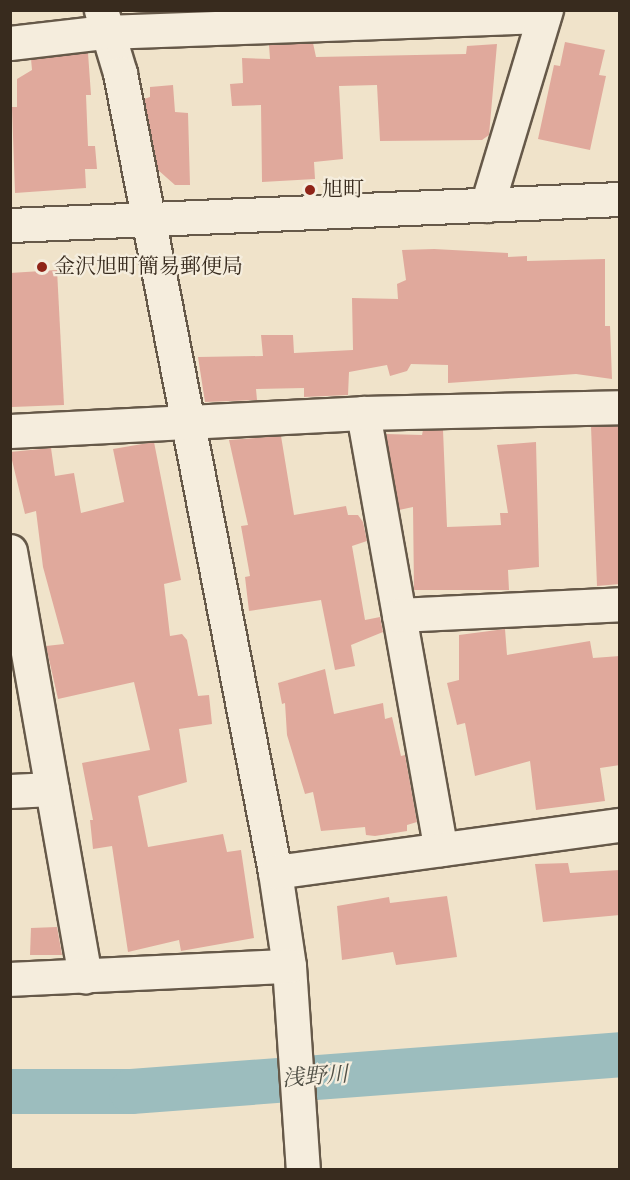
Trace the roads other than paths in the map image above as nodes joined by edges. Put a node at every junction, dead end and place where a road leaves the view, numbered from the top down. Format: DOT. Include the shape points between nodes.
graph roads {
  1 [pos="545,13"];
  2 [pos="285,18"];
  3 [pos="103,21"];
  4 [pos="10,43"];
  5 [pos="620,199"];
  6 [pos="487,205"];
  7 [pos="147,221"];
  8 [pos="10,225"];
  9 [pos="620,407"];
  10 [pos="363,413"];
  11 [pos="187,425"];
  12 [pos="10,431"];
  13 [pos="10,551"];
  14 [pos="620,604"];
  15 [pos="16,610"];
  16 [pos="399,615"];
  17 [pos="52,789"];
  18 [pos="10,791"];
  19 [pos="620,825"];
  20 [pos="441,849"];
  21 [pos="275,872"];
  22 [pos="86,976"];
  23 [pos="10,979"];
  24 [pos="290,980"];
  25 [pos="303,1170"];
  1 -- 2 [label="street"];
  1 -- 6 [label="street"];
  2 -- 3 [label="street"];
  3 -- 4 [label="street"];
  3 -- 7 [label="street" via="120,73"];
  5 -- 6 [label="street"];
  6 -- 7 [label="street"];
  7 -- 8 [label="street"];
  7 -- 11 [label="street"];
  9 -- 10 [label="street"];
  10 -- 11 [label="street"];
  10 -- 16 [label="street"];
  11 -- 12 [label="street"];
  11 -- 21 [label="street"];
  13 -- 15 [label="street"];
  14 -- 16 [label="street"];
  15 -- 17 [label="street"];
  16 -- 20 [label="street"];
  17 -- 18 [label="street"];
  17 -- 22 [label="street"];
  19 -- 20 [label="street"];
  20 -- 21 [label="street"];
  21 -- 24 [label="street"];
  22 -- 23 [label="street"];
  22 -- 24 [label="street"];
  24 -- 25 [label="street"];
}
